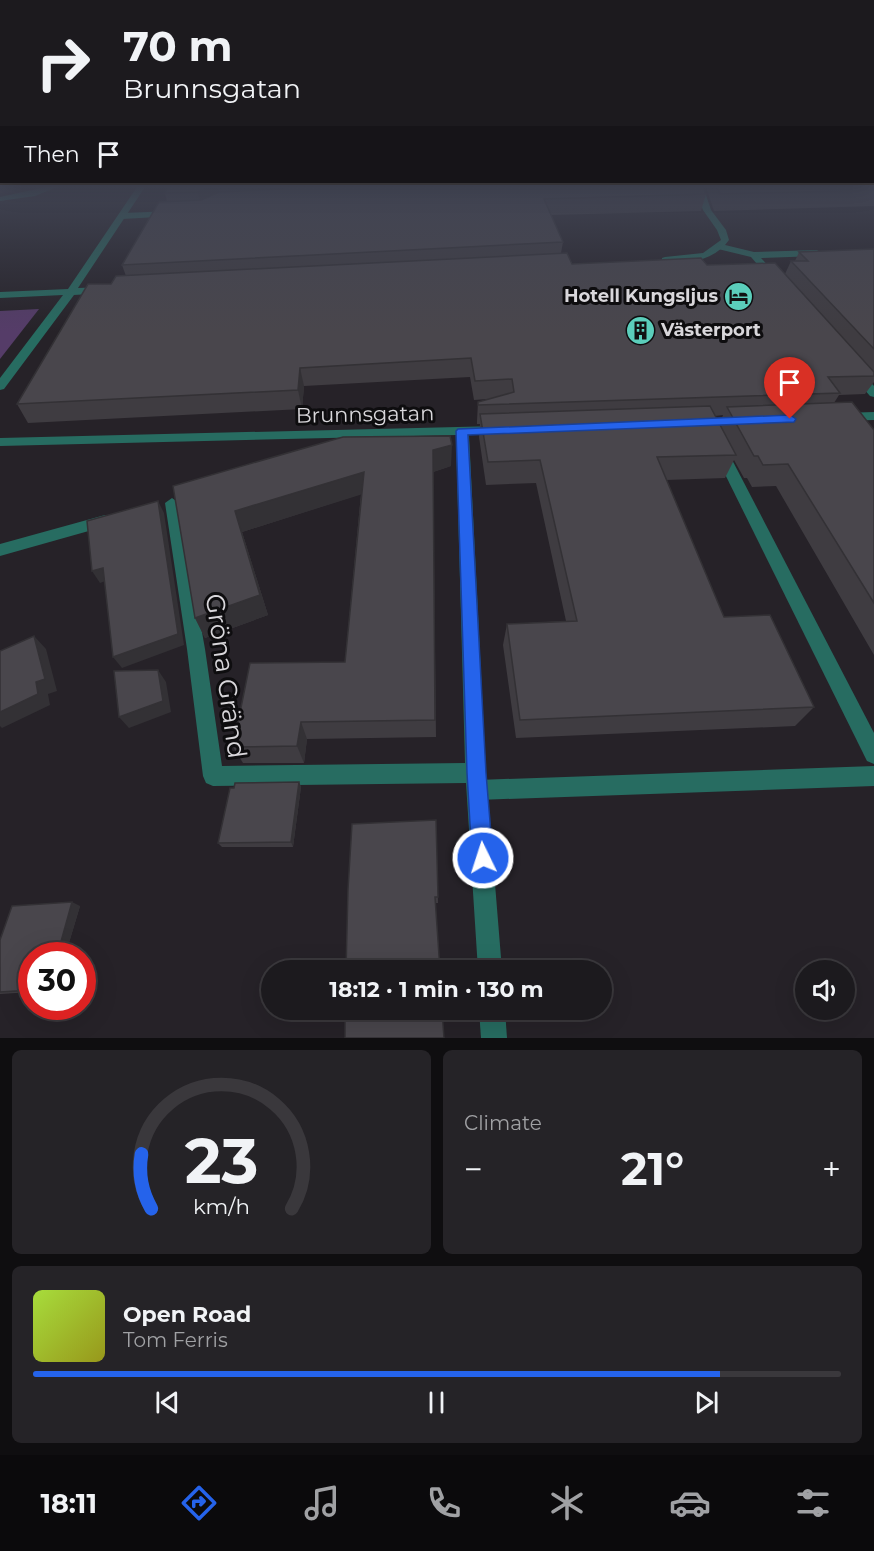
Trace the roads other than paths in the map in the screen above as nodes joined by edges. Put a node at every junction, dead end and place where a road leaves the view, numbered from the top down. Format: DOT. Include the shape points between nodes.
graph roads {
  1 [pos="109,235"];
  2 [pos="724,235"];
  3 [pos="721,247"];
  4 [pos="827,253"];
  5 [pos="754,255"];
  6 [pos="654,261"];
  7 [pos="781,286"];
  8 [pos="118,289"];
  9 [pos="71,291"];
  10 [pos="0,295"];
  11 [pos="851,367"];
  12 [pos="0,386"];
  13 [pos="874,393"];
  14 [pos="874,416"];
  15 [pos="829,417"];
  16 [pos="508,430"];
  17 [pos="462,431"];
  18 [pos="711,432"];
  19 [pos="337,434"];
  20 [pos="0,442"];
  21 [pos="306,450"];
  22 [pos="172,503"];
  23 [pos="115,519"];
  24 [pos="0,550"];
  25 [pos="874,754"];
  26 [pos="874,776"];
  27 [pos="477,782"];
  28 [pos="489,960"];
  29 [pos="493,1020"];
  30 [pos="494,1038"];
  1 -- 9 [label="street"];
  2 -- 3 [label="street"];
  3 -- 5 [label="street"];
  3 -- 6 [label="street" via="699,257"];
  4 -- 5 [label="street"];
  5 -- 7 [label="street"];
  8 -- 9 [label="street"];
  9 -- 10 [label="street"];
  9 -- 12 [label="street"];
  11 -- 13 [label="street"];
  14 -- 15 [label="street"];
  16 -- 17 [label="street, Brunnsgatan"];
  17 -- 19 [label="street, Brunnsgatan"];
  17 -- 27 [label="street"];
  18 -- 25 [label="street"];
  19 -- 20 [label="street, Brunnsgatan"];
  19 -- 21 [label="street"];
  22 -- 27 [label="street, Gröna Gränd" via="213,776"];
  23 -- 24 [label="street"];
  26 -- 27 [label="street"];
  27 -- 28 [label="street"];
  29 -- 30 [label="street"];
}
